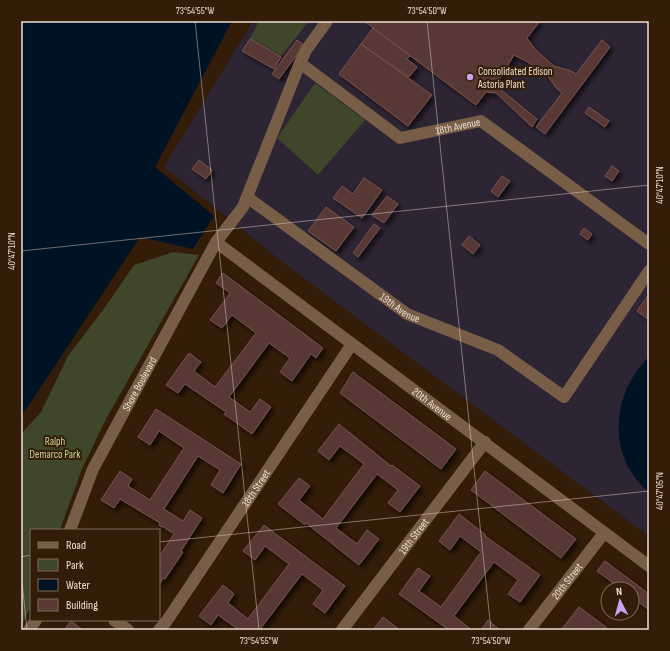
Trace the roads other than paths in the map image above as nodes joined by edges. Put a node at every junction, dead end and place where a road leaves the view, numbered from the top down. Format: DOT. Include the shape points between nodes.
graph roads {
  1 [pos="327,21"];
  2 [pos="300,63"];
  3 [pos="247,197"];
  4 [pos="216,242"];
  5 [pos="649,244"];
  6 [pos="649,271"];
  7 [pos="352,344"];
  8 [pos="485,442"];
  9 [pos="70,529"];
  10 [pos="604,533"];
  11 [pos="649,566"];
  12 [pos="35,621"];
  13 [pos="115,621"];
  14 [pos="29,630"];
  15 [pos="128,630"];
  16 [pos="159,630"];
  17 [pos="342,630"];
  18 [pos="529,630"];
  1 -- 2 [label="street, Shore Boulevard"];
  2 -- 3 [label="street, Shore Boulevard"];
  2 -- 5 [label="street, 18th Avenue" via="400,138 481,121"];
  3 -- 4 [label="street, Shore Boulevard" via="243,207"];
  3 -- 6 [label="street, 19th Avenue" via="407,314 498,350 564,397"];
  4 -- 7 [label="street, 20th Avenue"];
  4 -- 9 [label="street, Shore Boulevard" via="93,469"];
  7 -- 8 [label="street, 20th Avenue"];
  7 -- 16 [label="street, 18th Street"];
  8 -- 10 [label="street, 20th Avenue"];
  8 -- 17 [label="street, 19th Street"];
  10 -- 11 [label="street, 20th Avenue"];
  10 -- 18 [label="street, 20th Street"];
  12 -- 14 [label="street"];
  13 -- 15 [label="street"];
}
